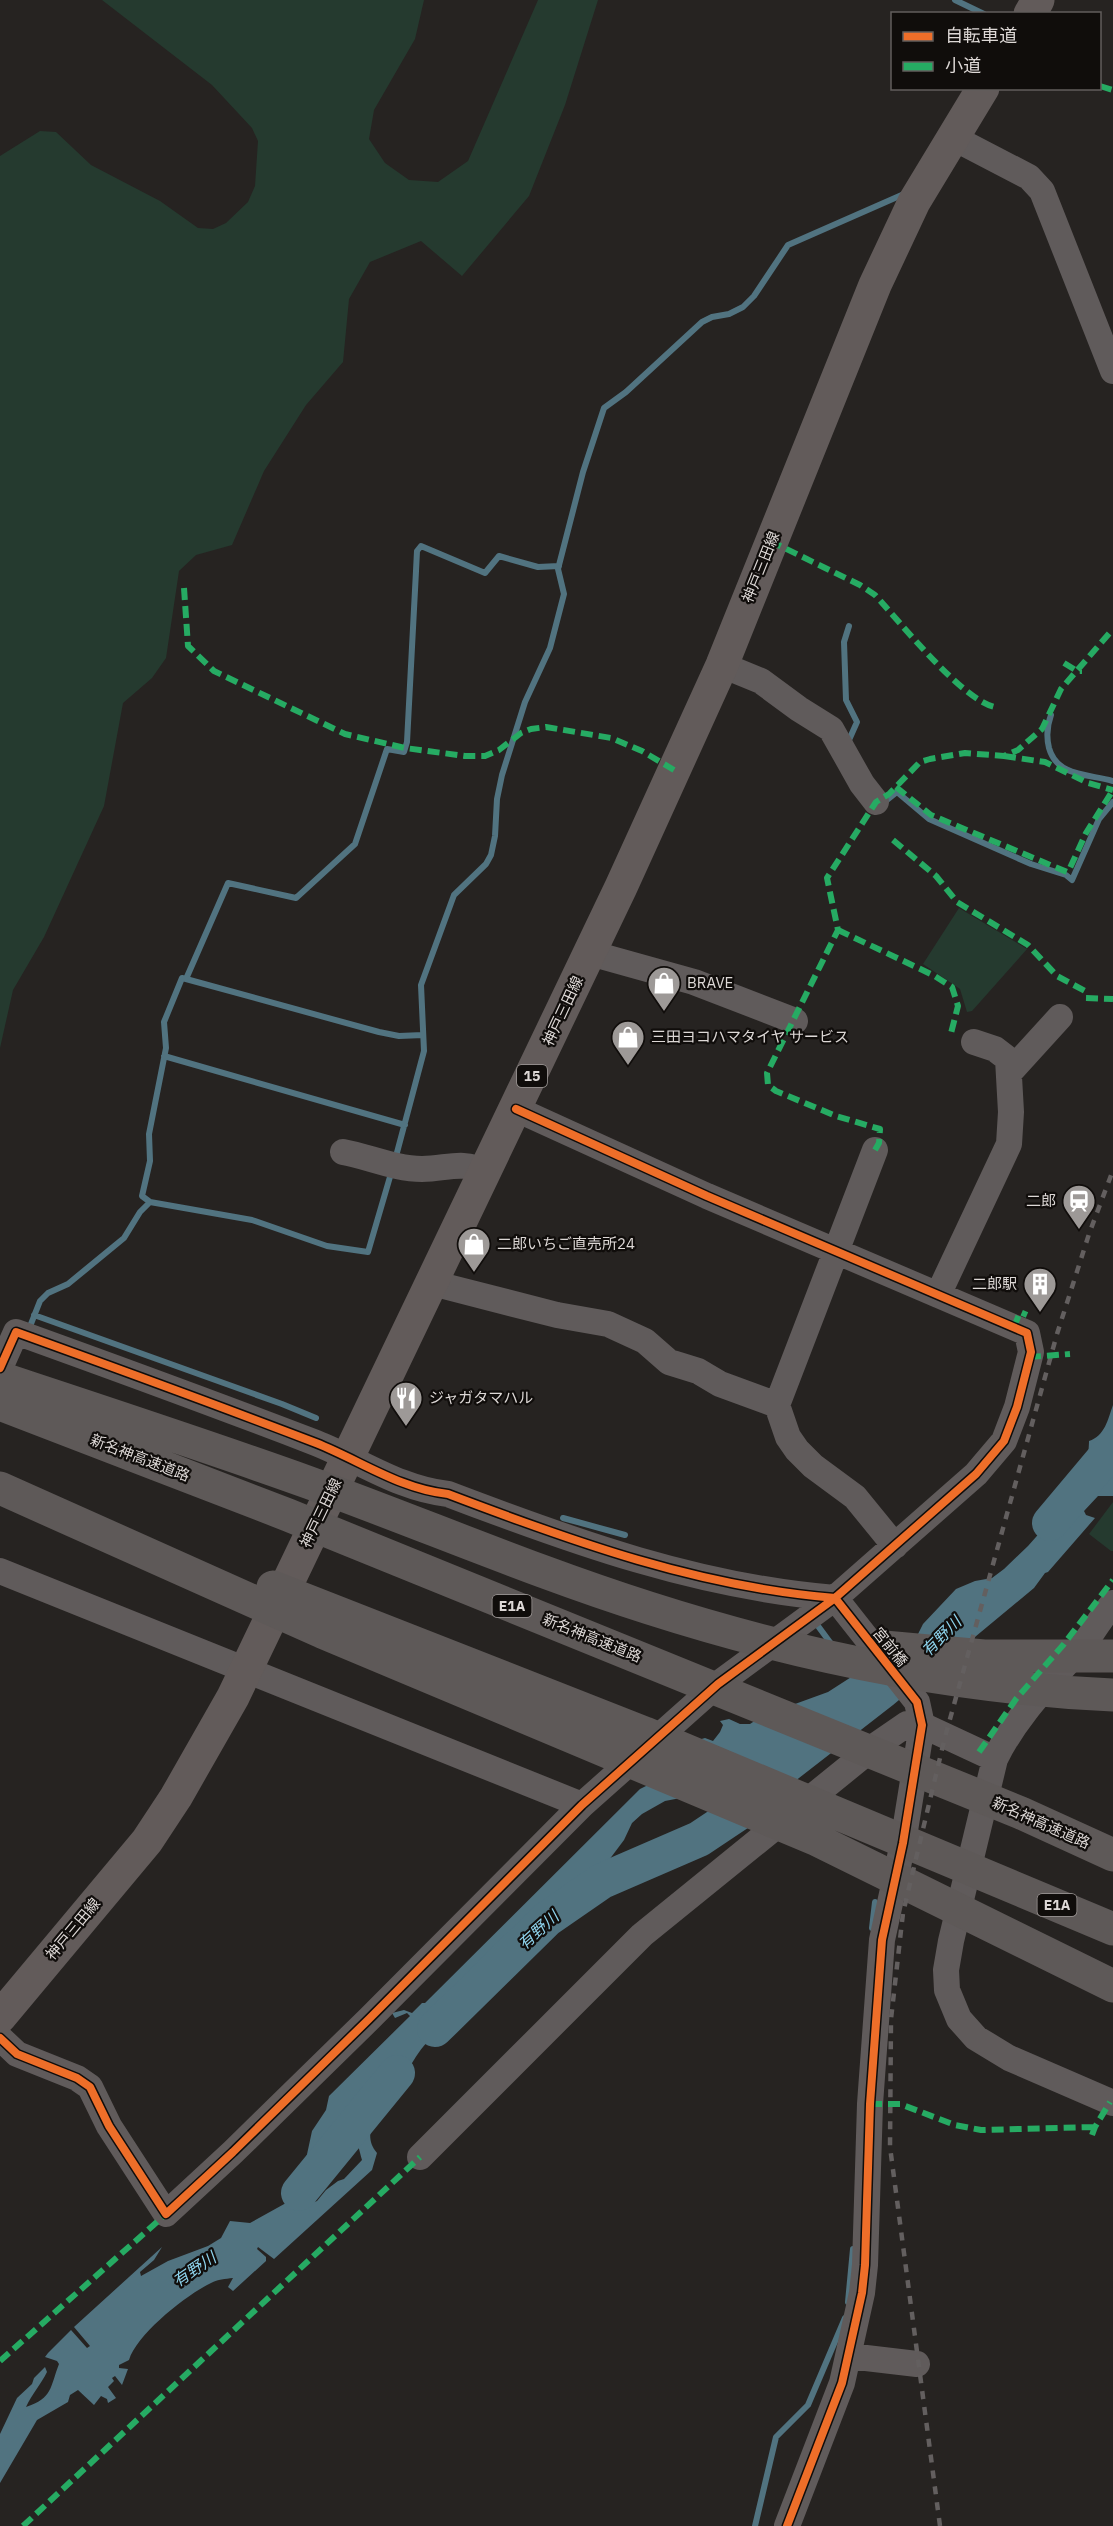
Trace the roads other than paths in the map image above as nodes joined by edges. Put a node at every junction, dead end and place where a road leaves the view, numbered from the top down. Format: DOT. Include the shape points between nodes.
graph roads {
  1 [pos="982,90"];
  2 [pos="952,136"];
  3 [pos="1113,371"];
  4 [pos="722,665"];
  5 [pos="876,802"];
  6 [pos="590,953"];
  7 [pos="1060,1017"];
  8 [pos="795,1021"];
  9 [pos="974,1042"];
  10 [pos="1010,1072"];
  11 [pos="516,1109"];
  12 [pos="875,1150"];
  13 [pos="343,1152"];
  14 [pos="486,1172"];
  15 [pos="835,1251"];
  16 [pos="432,1283"];
  17 [pos="938,1296"];
  18 [pos="0,1368"];
  19 [pos="0,1378"];
  20 [pos="0,1404"];
  21 [pos="777,1405"];
  22 [pos="347,1459"];
  23 [pos="0,1480"];
  24 [pos="0,1488"];
  25 [pos="895,1546"];
  26 [pos="0,1570"];
  27 [pos="1113,1603"];
  28 [pos="839,1604"];
  29 [pos="648,1608"];
  30 [pos="1113,1656"];
  31 [pos="246,1670"];
  32 [pos="1113,1695"];
  33 [pos="920,1714"];
  34 [pos="995,1759"];
  35 [pos="582,1804"];
  36 [pos="1113,1855"];
  37 [pos="992,1927"];
  38 [pos="1113,1929"];
  39 [pos="1113,1986"];
  40 [pos="1113,1995"];
  41 [pos="0,2017"];
  42 [pos="0,2038"];
  43 [pos="1113,2103"];
  44 [pos="420,2157"];
  45 [pos="849,2356"];
  46 [pos="917,2364"];
  47 [pos="787,2526"];
  1 -- 2 [label="main road, 神戸三田線 / 15"];
  2 -- 3 [label="street" via="1029,177 1042,191"];
  2 -- 4 [label="main road, 神戸三田線 / 15" via="914,202 875,285"];
  4 -- 5 [label="street" via="761,681 831,729"];
  4 -- 6 [label="main road, 神戸三田線 / 15"];
  6 -- 8 [label="street" via="694,982"];
  6 -- 11 [label="main road, 神戸三田線 / 15"];
  7 -- 10 [label="street"];
  9 -- 10 [label="street" via="1008,1059"];
  10 -- 17 [label="street" via="1009,1144"];
  11 -- 14 [label="main road, 神戸三田線 / 15"];
  11 -- 15 [label="street"];
  12 -- 15 [label="street"];
  13 -- 14 [label="street" via="421,1169 456,1164"];
  14 -- 16 [label="main road, 神戸三田線 / 15"];
  15 -- 17 [label="street"];
  15 -- 21 [label="street"];
  16 -- 21 [label="street" via="608,1324 645,1341 669,1362"];
  16 -- 22 [label="main road, 神戸三田線 / 15"];
  17 -- 25 [label="street" via="1028,1334 1031,1352 1004,1441 976,1474"];
  18 -- 22 [label="street" via="16,1332 234,1411"];
  19 -- 29 [label="highway" via="310,1483"];
  20 -- 36 [label="highway, 新名神高速道路 / E1A" via="288,1515 1022,1813"];
  21 -- 25 [label="street" via="797,1450 855,1497"];
  22 -- 28 [label="street" via="428,1492 448,1494 601,1550 712,1579"];
  22 -- 31 [label="main road, 神戸三田線 / 15"];
  23 -- 38 [label="highway, E1A" via="645,1733"];
  24 -- 37 [label="highway" via="322,1632 814,1839"];
  25 -- 28 [label="street"];
  26 -- 31 [label="street"];
  27 -- 34 [label="street" via="1085,1642 1023,1712"];
  28 -- 33 [label="street, 宮前橋"];
  28 -- 35 [label="street" via="718,1684"];
  29 -- 30 [label="highway" via="892,1648 984,1656"];
  29 -- 32 [label="highway" via="861,1664 1025,1689"];
  31 -- 35 [label="street"];
  31 -- 41 [label="main road, 神戸三田線 / 15" via="198,1760 147,1840"];
  33 -- 34 [label="street"];
  33 -- 44 [label="street" via="642,1935"];
  33 -- 45 [label="street" via="903,1843 882,1940 870,2104 866,2265"];
  34 -- 43 [label="street" via="951,1941 947,1990 959,2019 976,2038 1009,2058"];
  35 -- 42 [label="street" via="378,2011 166,2214 109,2126 90,2086 17,2054"];
  37 -- 39 [label="highway"];
  37 -- 40 [label="highway"];
  45 -- 46 [label="street"];
  45 -- 47 [label="street"];
}
